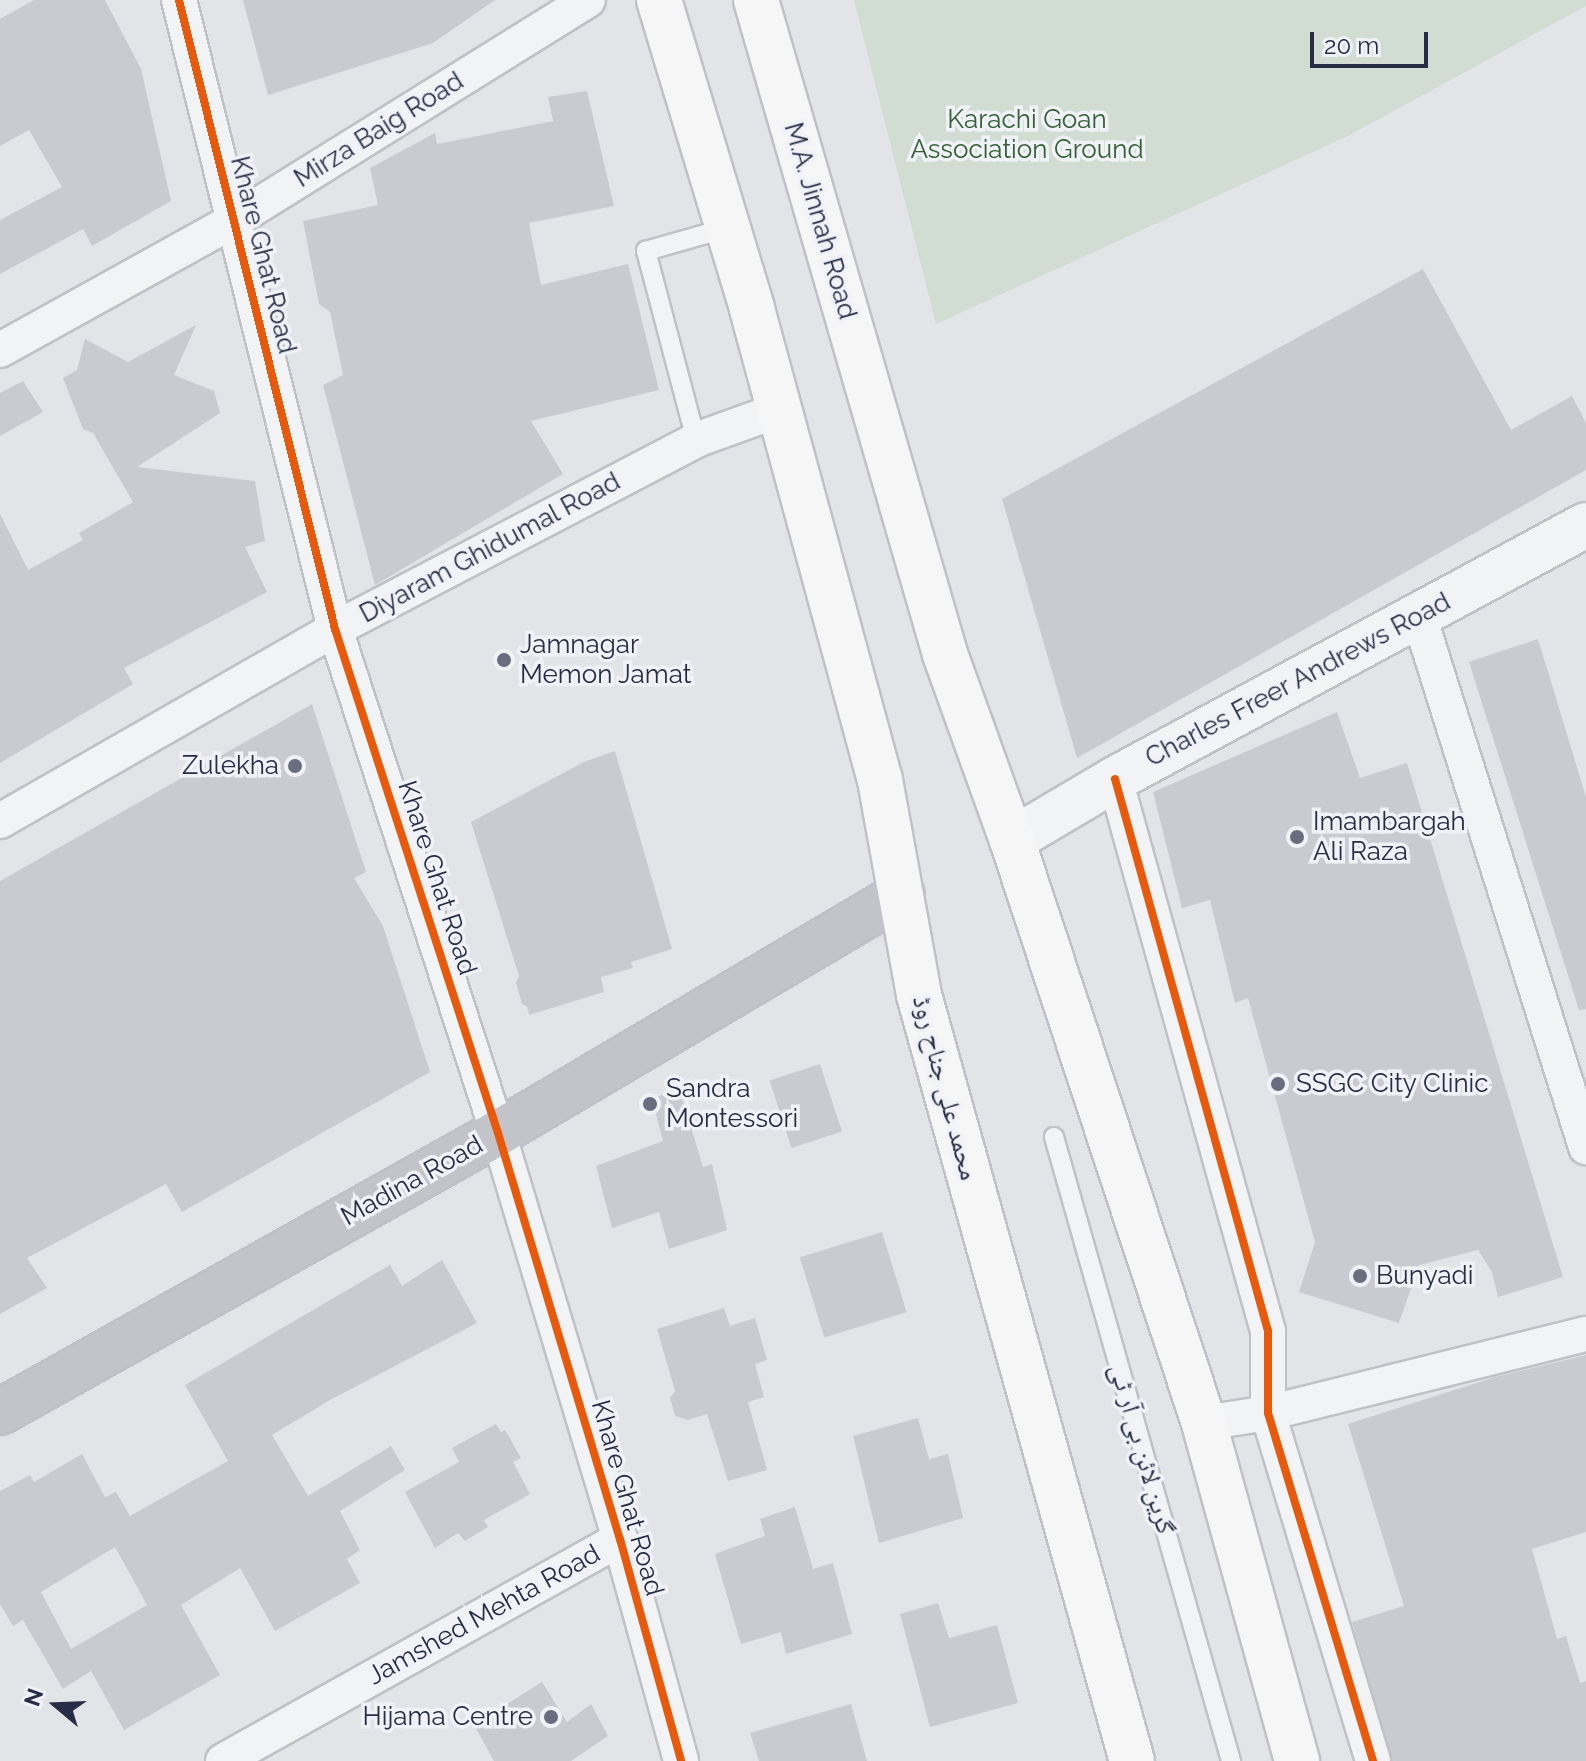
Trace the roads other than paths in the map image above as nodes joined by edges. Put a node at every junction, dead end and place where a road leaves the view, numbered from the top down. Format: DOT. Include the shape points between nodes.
graph roads {
  1 [pos="179,0"];
  2 [pos="588,0"];
  3 [pos="659,0"];
  4 [pos="756,0"];
  5 [pos="233,221"];
  6 [pos="727,228"];
  7 [pos="0,350"];
  8 [pos="779,410"];
  9 [pos="696,440"];
  10 [pos="1586,525"];
  11 [pos="1419,616"];
  12 [pos="335,629"];
  13 [pos="1115,779"];
  14 [pos="0,821"];
  15 [pos="1012,840"];
  16 [pos="902,894"];
  17 [pos="498,1133"];
  18 [pos="1054,1137"];
  19 [pos="1586,1147"];
  20 [pos="1586,1334"];
  21 [pos="0,1412"];
  22 [pos="1268,1413"];
  23 [pos="1204,1423"];
  24 [pos="620,1539"];
  25 [pos="1123,1757"];
  26 [pos="223,1761"];
  27 [pos="681,1761"];
  28 [pos="1231,1761"];
  29 [pos="1297,1761"];
  30 [pos="1373,1761"];
  1 -- 5 [label="street, Khare Ghat Road"];
  2 -- 5 [label="street, Mirza Baig Road"];
  3 -- 6 [label="highway"];
  4 -- 15 [label="highway, M.A. Jinnah Road" via="945,654"];
  5 -- 7 [label="street, Mirza Baig Road"];
  5 -- 12 [label="street, Khare Ghat Road"];
  6 -- 8 [label="highway"];
  6 -- 9 [label="lane" via="646,251"];
  8 -- 9 [label="street, Diyaram Ghidumal Road"];
  8 -- 16 [label="highway, محمد علی جناح روڈ" via="880,780"];
  9 -- 12 [label="street, Diyaram Ghidumal Road"];
  10 -- 11 [label="street, Charles Freer Andrews Road"];
  11 -- 13 [label="street, Charles Freer Andrews Road"];
  11 -- 19 [label="street"];
  12 -- 14 [label="street, Diyaram Ghidumal Road"];
  12 -- 17 [label="street, Khare Ghat Road"];
  13 -- 15 [label="street, Charles Freer Andrews Road"];
  13 -- 22 [label="street" via="1268,1331"];
  15 -- 23 [label="highway"];
  16 -- 17 [label="main road, Madina Road"];
  16 -- 25 [label="highway, محمد علی جناح روڈ" via="919,995"];
  17 -- 21 [label="main road, Madina Road"];
  17 -- 24 [label="street, Khare Ghat Road"];
  18 -- 28 [label="lane, گرین لائن بی آر ٹی"];
  20 -- 22 [label="street"];
  22 -- 23 [label="street"];
  22 -- 30 [label="street"];
  23 -- 29 [label="highway"];
  24 -- 26 [label="street, Jamshed Mehta Road"];
  24 -- 27 [label="street, Khare Ghat Road"];
}
